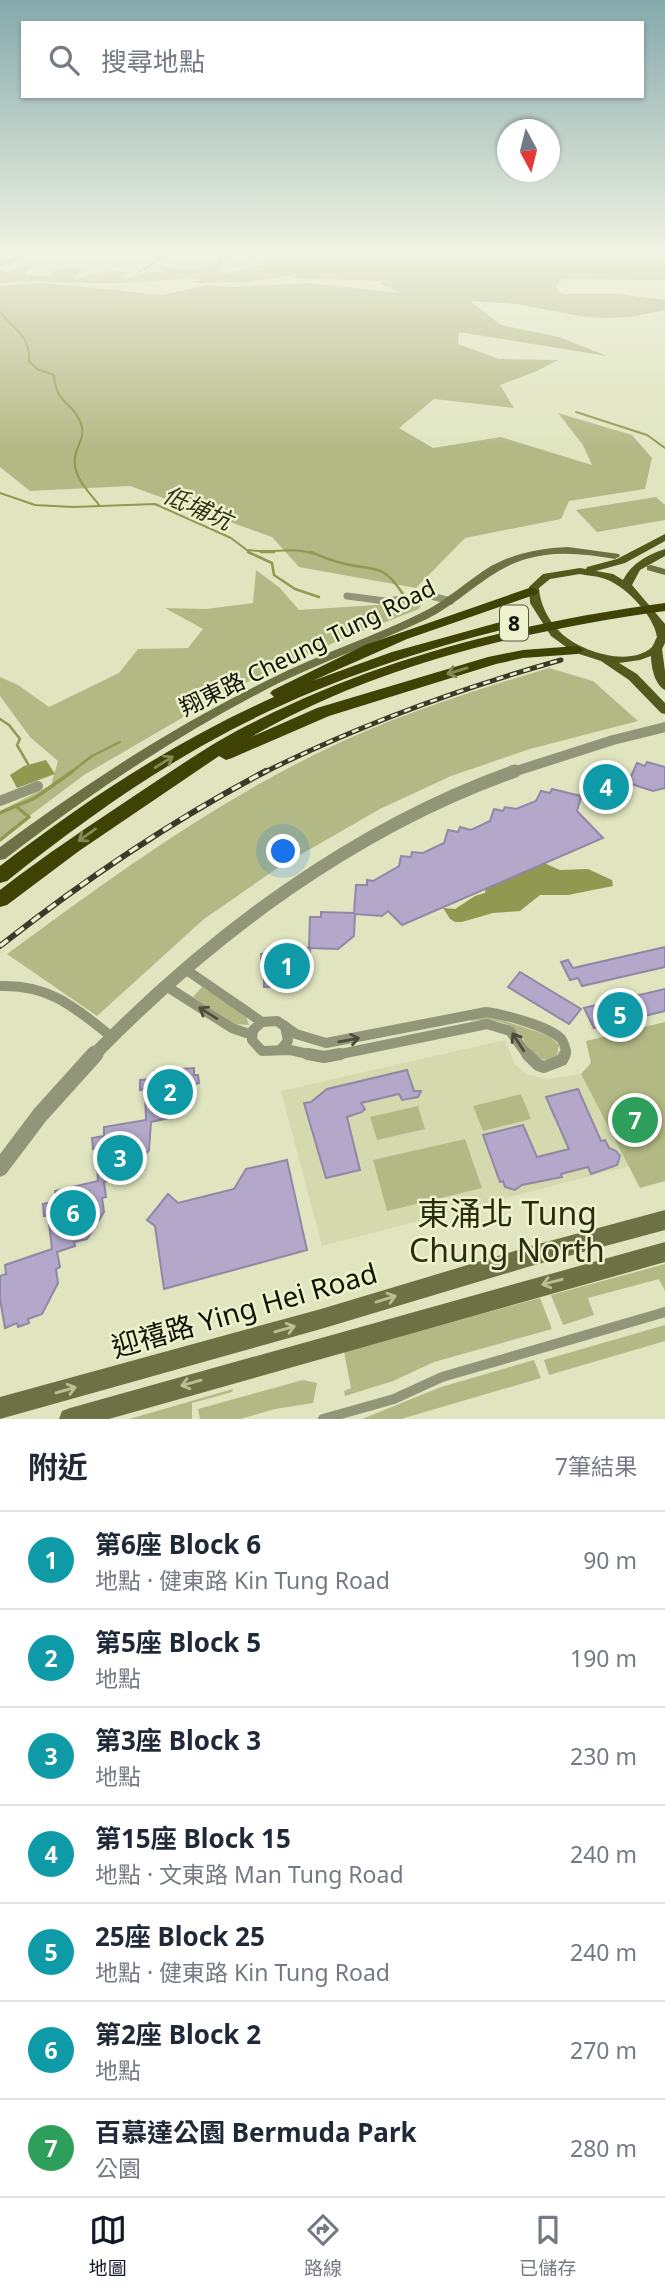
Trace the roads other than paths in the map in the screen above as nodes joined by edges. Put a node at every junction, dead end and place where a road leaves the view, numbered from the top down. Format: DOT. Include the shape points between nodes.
graph roads {
  1 [pos="665,537"];
  2 [pos="665,552"];
  3 [pos="615,556"];
  4 [pos="651,568"];
  5 [pos="580,570"];
  6 [pos="665,572"];
  7 [pos="630,589"];
  8 [pos="532,591"];
  9 [pos="347,596"];
  10 [pos="665,597"];
  11 [pos="451,601"];
  12 [pos="665,607"];
  13 [pos="538,609"];
  14 [pos="656,649"];
  15 [pos="578,650"];
  16 [pos="602,658"];
  17 [pos="665,686"];
  18 [pos="663,708"];
  19 [pos="225,726"];
  20 [pos="665,727"];
  21 [pos="166,783"];
  22 [pos="38,786"];
  23 [pos="0,801"];
  24 [pos="0,855"];
  25 [pos="0,876"];
  26 [pos="0,900"];
  27 [pos="185,969"];
  28 [pos="0,986"];
  29 [pos="166,986"];
  30 [pos="262,1022"];
  31 [pos="285,1026"];
  32 [pos="252,1035"];
  33 [pos="112,1037"];
  34 [pos="280,1050"];
  35 [pos="0,1168"];
  36 [pos="665,1220"];
  37 [pos="665,1252"];
  38 [pos="665,1312"];
  39 [pos="0,1408"];
  40 [pos="70,1419"];
  41 [pos="323,1419"];
  1 -- 5 [label="main road" via="621,561"];
  2 -- 7 [label="main road" via="637,565 631,573"];
  3 -- 11 [label="main road, 翔東路 Cheung Tung Road" via="565,550 523,556 489,572"];
  4 -- 6 [label="main road"];
  5 -- 7 [label="main road" via="609,576"];
  5 -- 8 [label="main road" via="547,576"];
  7 -- 14 [label="main road" via="663,633"];
  8 -- 13 [label="main road"];
  8 -- 19 [label="highway" via="312,674"];
  9 -- 11 [label="street" via="385,601 431,596"];
  10 -- 19 [label="highway, 8" via="555,614 459,636 348,674"];
  11 -- 24 [label="main road, 翔東路 Cheung Tung Road" via="220,708 122,767"];
  12 -- 21 [label="highway, 8" via="516,633 389,672 264,723"];
  13 -- 15 [label="main road" via="555,634"];
  14 -- 16 [label="main road" via="634,659"];
  14 -- 17 [label="main road"];
  15 -- 16 [label="main road"];
  15 -- 21 [label="highway, one-way" via="508,657 335,708"];
  16 -- 18 [label="main road" via="633,677"];
  25 -- 19 [label="highway, 8, one-way" via="142,776"];
  20 -- 27 [label="street" via="583,749 461,792 321,869 228,933"];
  21 -- 26 [label="highway, 8, one-way"];
  22 -- 23 [label="street"];
  27 -- 29 [label="street"];
  27 -- 30 [label="street"];
  28 -- 33 [label="street" via="28,984 43,989"];
  32 -- 29 [label="street, one-way" via="232,1028"];
  29 -- 33 [label="street"];
  30 -- 31 [label="street" via="272,1020"];
  30 -- 32 [label="street"];
  31 -- 34 [label="street" via="289,1036"];
  31 -- 34 [label="street, one-way" via="326,1043 486,1012 553,1033 566,1051 558,1064 540,1066 527,1058 511,1032 487,1024 324,1057"];
  32 -- 34 [label="street" via="254,1045 262,1051"];
  33 -- 35 [label="street" via="51,1101"];
  39 -- 36 [label="main road, 迎禧路 Ying Hei Road, one-way"];
  37 -- 40 [label="main road, one-way"];
  38 -- 41 [label="street" via="442,1377 394,1399"];
}
